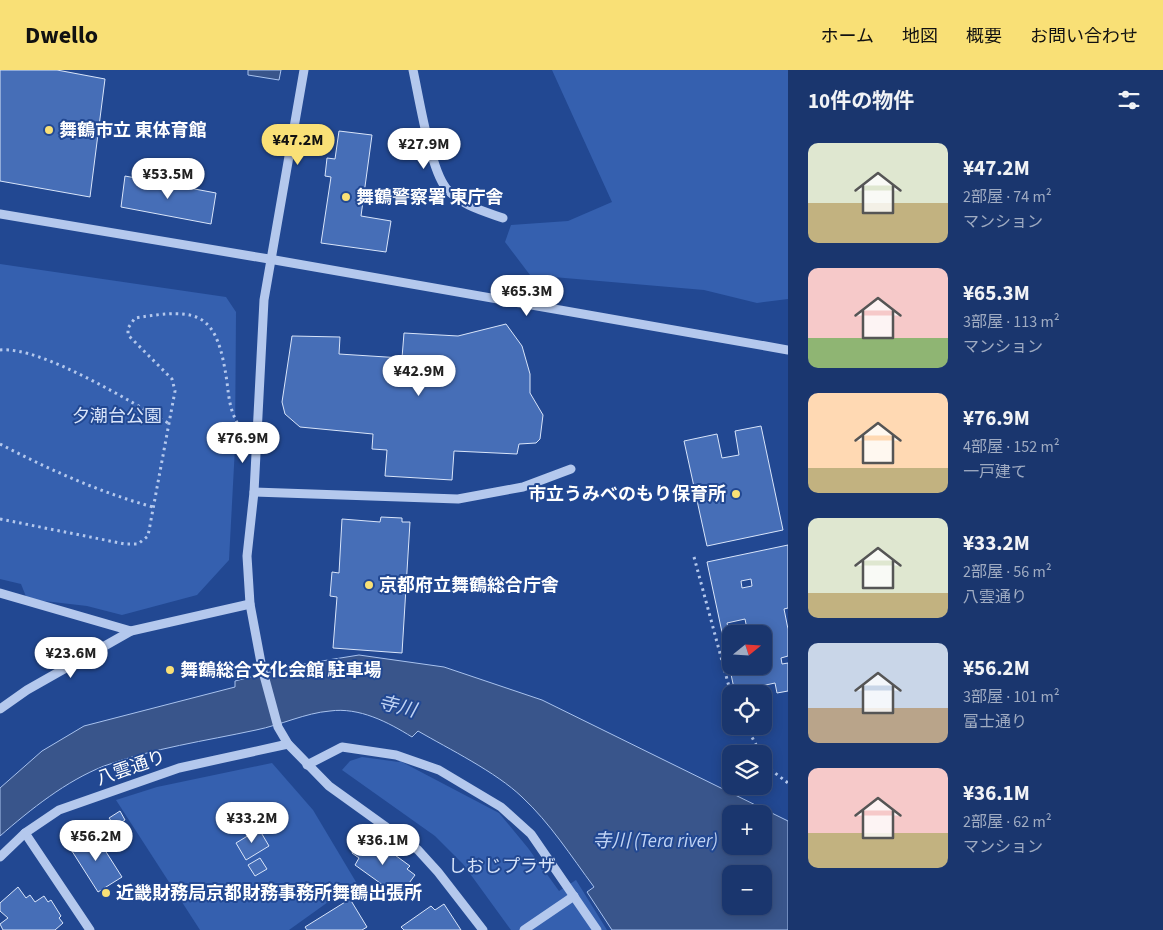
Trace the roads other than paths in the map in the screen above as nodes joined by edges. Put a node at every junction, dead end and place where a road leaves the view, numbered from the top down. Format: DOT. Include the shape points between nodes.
graph roads {
  1 [pos="304,70"];
  2 [pos="413,70"];
  3 [pos="0,214"];
  4 [pos="503,218"];
  5 [pos="269,259"];
  6 [pos="788,350"];
  7 [pos="571,469"];
  8 [pos="254,492"];
  9 [pos="0,593"];
  10 [pos="250,604"];
  11 [pos="131,632"];
  12 [pos="0,709"];
  13 [pos="288,744"];
  14 [pos="307,765"];
  15 [pos="24,833"];
  16 [pos="0,857"];
  17 [pos="574,896"];
  18 [pos="90,930"];
  19 [pos="483,930"];
  20 [pos="524,930"];
  21 [pos="597,930"];
  1 -- 5 [label="street"];
  2 -- 4 [label="street" via="436,171 446,188 468,205"];
  3 -- 5 [label="street"];
  5 -- 6 [label="street"];
  5 -- 8 [label="street"];
  7 -- 8 [label="street" via="523,487 458,500"];
  8 -- 10 [label="street" via="246,556"];
  9 -- 11 [label="street"];
  10 -- 11 [label="street"];
  10 -- 13 [label="street" via="262,668 278,727"];
  11 -- 12 [label="street" via="26,690"];
  13 -- 14 [label="street"];
  13 -- 15 [label="street, 八雲通り" via="178,768 59,810"];
  14 -- 17 [label="street" via="342,747 396,755 439,770 500,807 531,834"];
  14 -- 19 [label="street" via="329,786 418,850"];
  15 -- 16 [label="street, 八雲通り"];
  15 -- 18 [label="street"];
  17 -- 20 [label="street"];
  17 -- 21 [label="street"];
}
